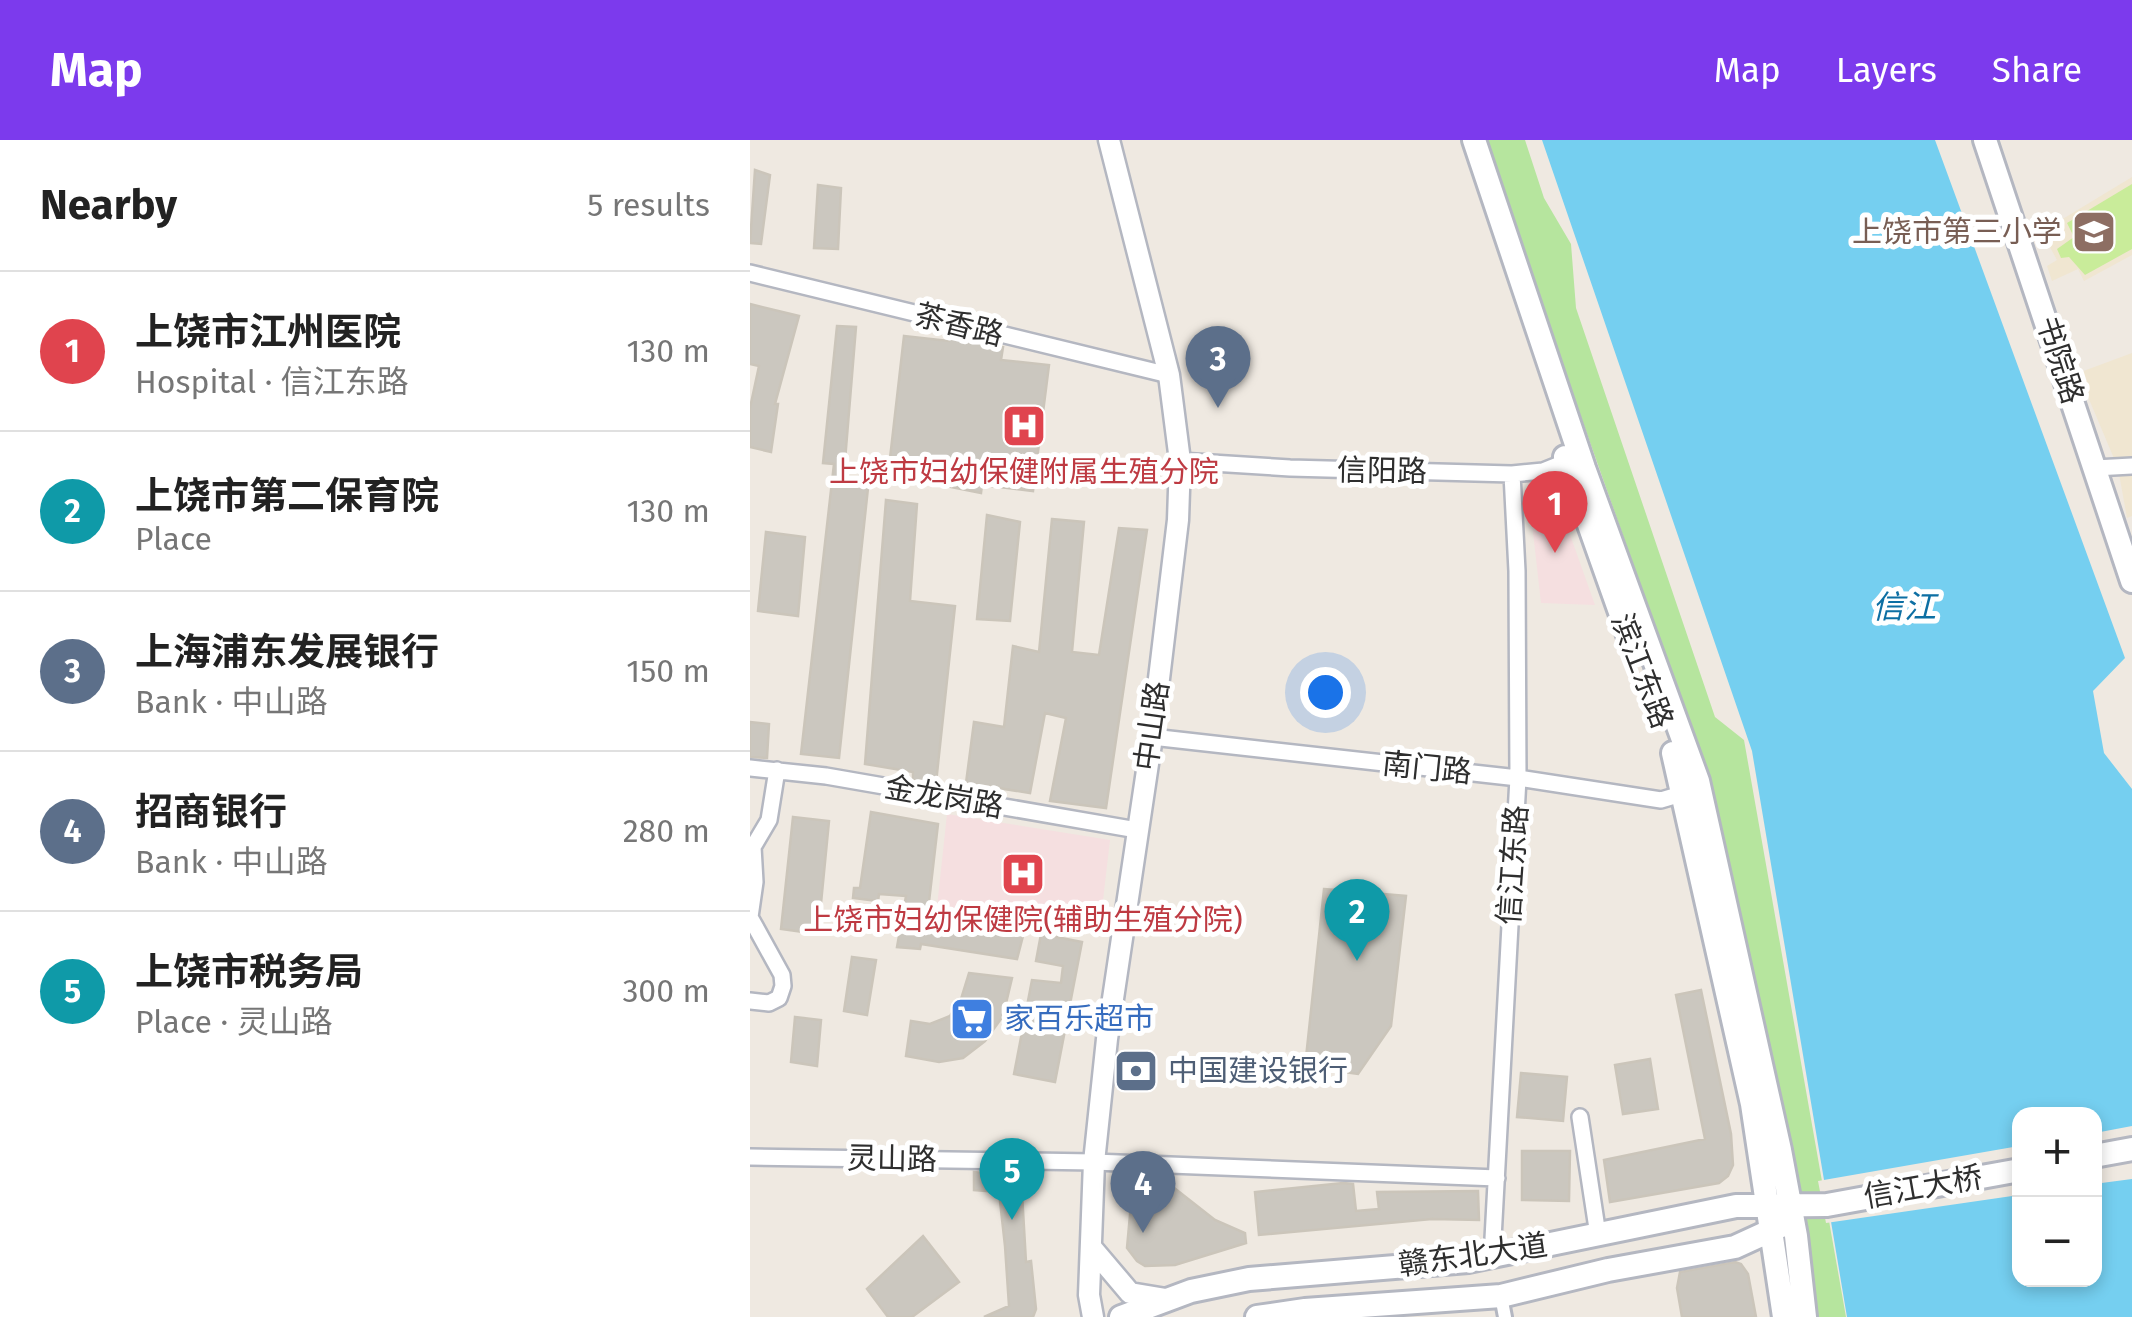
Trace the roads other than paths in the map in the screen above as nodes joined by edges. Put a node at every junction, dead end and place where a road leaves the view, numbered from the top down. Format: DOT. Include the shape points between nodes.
graph roads {
  1 [pos="1109,140"];
  2 [pos="1462,140"];
  3 [pos="1474,140"];
  4 [pos="1984,140"];
  5 [pos="750,273"];
  6 [pos="1169,376"];
  7 [pos="1574,458"];
  8 [pos="1180,461"];
  9 [pos="2132,466"];
  10 [pos="2095,468"];
  11 [pos="1512,474"];
  12 [pos="2132,582"];
  13 [pos="1152,737"];
  14 [pos="750,768"];
  15 [pos="777,770"];
  16 [pos="1518,778"];
  17 [pos="1692,789"];
  18 [pos="1137,830"];
  19 [pos="750,1001"];
  20 [pos="1580,1117"];
  21 [pos="2132,1149"];
  22 [pos="2102,1155"];
  23 [pos="750,1157"];
  24 [pos="1094,1162"];
  25 [pos="2012,1171"];
  26 [pos="1496,1178"];
  27 [pos="1828,1205"];
  28 [pos="1780,1215"];
  29 [pos="1598,1235"];
  30 [pos="1091,1247"];
  31 [pos="1492,1257"];
  32 [pos="1191,1291"];
  33 [pos="1166,1299"];
  34 [pos="1503,1306"];
  35 [pos="1093,1317"];
  36 [pos="1121,1317"];
  37 [pos="1186,1317"];
  38 [pos="1257,1317"];
  39 [pos="1784,1317"];
  40 [pos="1805,1317"];
  1 -- 6 [label="street, 中山路"];
  2 -- 7 [label="main road, 滨江东路"];
  3 -- 7 [label="main road, 滨江东路"];
  4 -- 10 [label="main road, 书院路"];
  5 -- 6 [label="street, 茶香路"];
  6 -- 8 [label="street, 中山路"];
  7 -- 11 [label="street, 信阳路" via="1543,472"];
  7 -- 17 [label="main road, 滨江东路" via="1617,607"];
  8 -- 11 [label="street, 信阳路"];
  8 -- 13 [label="street, 中山路"];
  9 -- 10 [label="street"];
  10 -- 12 [label="main road, 书院路"];
  11 -- 16 [label="street, 信江东路"];
  13 -- 16 [label="street, 南门路"];
  13 -- 18 [label="street, 中山路"];
  14 -- 15 [label="street, 金龙岗路"];
  15 -- 18 [label="street, 金龙岗路"];
  15 -- 19 [label="street" via="769,820 753,847 750,917 783,986 769,1003"];
  16 -- 17 [label="street, 南门路" via="1661,800"];
  16 -- 26 [label="street, 信江东路"];
  17 -- 28 [label="main road, 滨江东路" via="1754,1022"];
  18 -- 24 [label="street, 中山路"];
  20 -- 29 [label="street"];
  21 -- 22 [label="main road"];
  23 -- 24 [label="street, 灵山路"];
  24 -- 26 [label="street, 灵山路"];
  24 -- 30 [label="street, 中山路"];
  25 -- 27 [label="main road, 信江大桥"];
  26 -- 31 [label="street, 信江东路"];
  27 -- 28 [label="main road, 赣东北大道"];
  28 -- 29 [label="main road, 赣东北大道" via="1736,1206"];
  28 -- 34 [label="main road" via="1735,1247 1608,1270"];
  28 -- 39 [label="main road"];
  28 -- 40 [label="main road"];
  29 -- 31 [label="main road, 赣东北大道"];
  30 -- 33 [label="street" via="1130,1293"];
  30 -- 35 [label="street, 中山路"];
  31 -- 32 [label="main road, 赣东北大道"];
  32 -- 33 [label="main road, 赣东北大道"];
  32 -- 37 [label="main road" via="1183,1301"];
  33 -- 36 [label="main road, 赣东北大道"];
  34 -- 38 [label="main road"];
}
